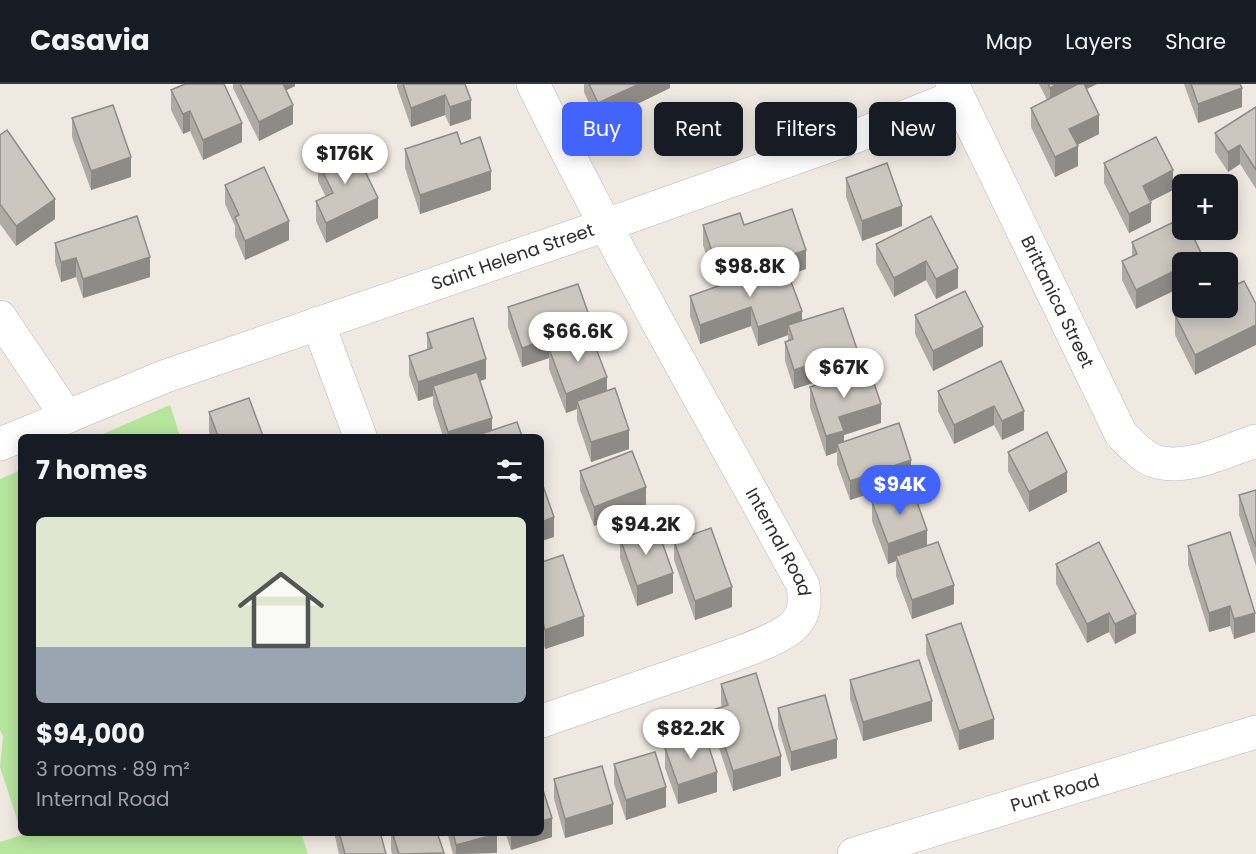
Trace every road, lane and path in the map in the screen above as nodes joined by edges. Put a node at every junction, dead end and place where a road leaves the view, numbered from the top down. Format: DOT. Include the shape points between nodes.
graph roads {
  1 [pos="533,84"];
  2 [pos="954,90"];
  3 [pos="606,225"];
  4 [pos="0,317"];
  5 [pos="318,323"];
  6 [pos="67,417"];
  7 [pos="25,434"];
  8 [pos="359,434"];
  9 [pos="18,437"];
  10 [pos="1256,441"];
  11 [pos="0,444"];
  12 [pos="544,720"];
  13 [pos="1256,732"];
  14 [pos="854,854"];
  1 -- 3 [label="street, Internal Road"];
  2 -- 3 [label="street, Saint Helena Street" via="854,137"];
  2 -- 10 [label="street, Brittanica Street" via="1120,434 1156,461 1181,464"];
  3 -- 5 [label="street, Saint Helena Street"];
  3 -- 12 [label="street, Internal Road" via="803,585 805,604 795,625 741,652"];
  4 -- 6 [label="street"];
  5 -- 6 [label="street, Saint Helena Street" via="166,376"];
  5 -- 8 [label="street"];
  6 -- 7 [label="street, Saint Helena Street"];
  9 -- 11 [label="street, Saint Helena Street"];
  13 -- 14 [label="street, Punt Road"];
}
